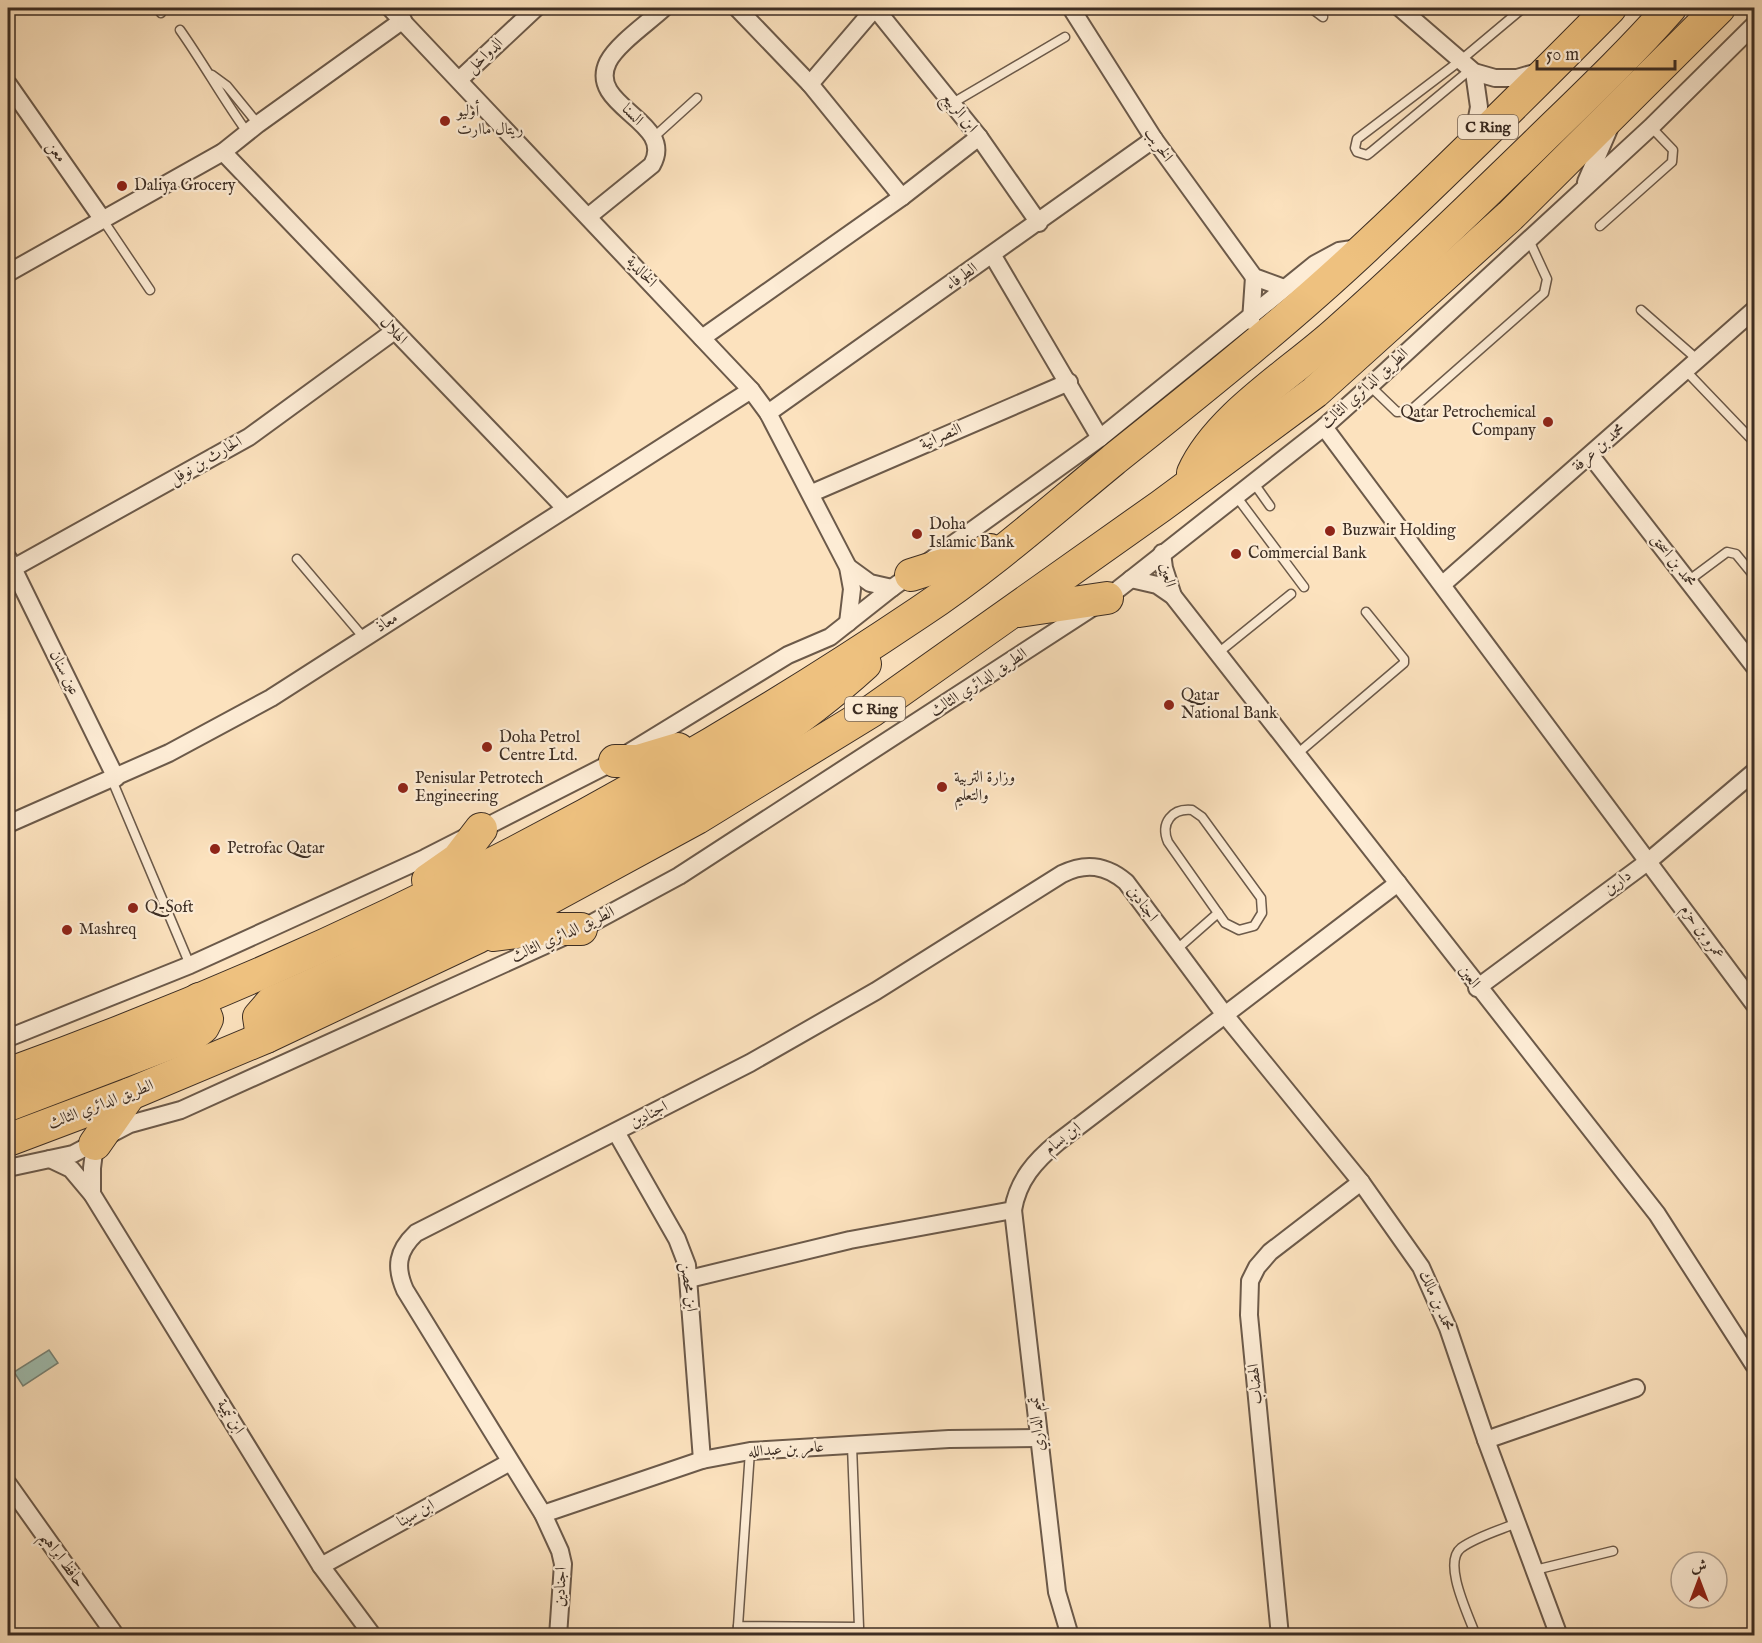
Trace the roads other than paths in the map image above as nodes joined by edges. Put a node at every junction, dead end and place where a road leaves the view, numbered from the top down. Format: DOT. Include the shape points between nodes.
graph roads {
  1 [pos="390,8"];
  2 [pos="536,8"];
  3 [pos="664,8"];
  4 [pos="737,8"];
  5 [pos="875,8"];
  6 [pos="1071,8"];
  7 [pos="1311,8"];
  8 [pos="1400,8"];
  9 [pos="1523,8"];
  10 [pos="1610,8"];
  11 [pos="1670,8"];
  12 [pos="1719,8"];
  13 [pos="1323,17"];
  14 [pos="403,20"];
  15 [pos="1755,25"];
  16 [pos="180,30"];
  17 [pos="1065,37"];
  18 [pos="1558,61"];
  19 [pos="1469,67"];
  20 [pos="212,75"];
  21 [pos="459,80"];
  22 [pos="8,84"];
  23 [pos="810,84"];
  24 [pos="697,98"];
  25 [pos="951,104"];
  26 [pos="1616,113"];
  27 [pos="1651,127"];
  28 [pos="253,128"];
  29 [pos="654,137"];
  30 [pos="979,137"];
  31 [pos="1154,139"];
  32 [pos="1472,142"];
  33 [pos="223,152"];
  34 [pos="1583,189"];
  35 [pos="902,197"];
  36 [pos="589,216"];
  37 [pos="103,220"];
  38 [pos="1039,222"];
  39 [pos="1599,226"];
  40 [pos="1529,240"];
  41 [pos="1366,247"];
  42 [pos="993,256"];
  43 [pos="8,273"];
  44 [pos="1254,277"];
  45 [pos="1284,288"];
  46 [pos="150,290"];
  47 [pos="1641,310"];
  48 [pos="1755,310"];
  49 [pos="1252,315"];
  50 [pos="393,332"];
  51 [pos="702,338"];
  52 [pos="1247,352"];
  53 [pos="1692,365"];
  54 [pos="1069,382"];
  55 [pos="1370,386"];
  56 [pos="751,390"];
  57 [pos="768,413"];
  58 [pos="1324,427"];
  59 [pos="1100,438"];
  60 [pos="1755,442"];
  61 [pos="1591,456"];
  62 [pos="1253,482"];
  63 [pos="1188,485"];
  64 [pos="812,493"];
  65 [pos="1236,495"];
  66 [pos="1270,506"];
  67 [pos="565,508"];
  68 [pos="1011,544"];
  69 [pos="1162,553"];
  70 [pos="297,559"];
  71 [pos="9,566"];
  72 [pos="848,567"];
  73 [pos="1755,576"];
  74 [pos="1688,581"];
  75 [pos="902,582"];
  76 [pos="1443,584"];
  77 [pos="1304,587"];
  78 [pos="1119,588"];
  79 [pos="1291,594"];
  80 [pos="1173,596"];
  81 [pos="923,611"];
  82 [pos="1012,612"];
  83 [pos="1366,612"];
  84 [pos="848,623"];
  85 [pos="364,638"];
  86 [pos="1218,653"];
  87 [pos="1755,666"];
  88 [pos="727,733"];
  89 [pos="1297,754"];
  90 [pos="615,761"];
  91 [pos="1755,772"];
  92 [pos="114,779"];
  93 [pos="8,824"];
  94 [pos="481,829"];
  95 [pos="1650,860"];
  96 [pos="1398,883"];
  97 [pos="1218,913"];
  98 [pos="380,921"];
  99 [pos="581,929"];
  100 [pos="478,937"];
  101 [pos="1176,950"];
  102 [pos="190,965"];
  103 [pos="1477,988"];
  104 [pos="199,999"];
  105 [pos="1755,1004"];
  106 [pos="1225,1015"];
  107 [pos="266,1037"];
  108 [pos="8,1038"];
  109 [pos="8,1074"];
  110 [pos="130,1094"];
  111 [pos="8,1105"];
  112 [pos="616,1132"];
  113 [pos="8,1140"];
  114 [pos="95,1144"];
  115 [pos="50,1159"];
  116 [pos="8,1168"];
  117 [pos="1361,1182"];
  118 [pos="93,1194"];
  119 [pos="1013,1210"];
  120 [pos="689,1279"];
  121 [pos="1755,1365"];
  122 [pos="1636,1388"];
  123 [pos="1039,1438"];
  124 [pos="1486,1440"];
  125 [pos="852,1446"];
  126 [pos="750,1451"];
  127 [pos="702,1460"];
  128 [pos="510,1462"];
  129 [pos="8,1484"];
  130 [pos="543,1514"];
  131 [pos="1517,1523"];
  132 [pos="1613,1551"];
  133 [pos="321,1566"];
  134 [pos="1535,1570"];
  135 [pos="737,1631"];
  136 [pos="859,1631"];
  137 [pos="116,1635"];
  138 [pos="373,1635"];
  139 [pos="558,1635"];
  140 [pos="1070,1635"];
  141 [pos="1280,1635"];
  142 [pos="1476,1635"];
  143 [pos="1559,1635"];
  1 -- 14 [label="street, الخالدية"];
  2 -- 21 [label="street, الدواخل"];
  3 -- 29 [label="street, السنا" via="612,56 605,74 610,93"];
  4 -- 23 [label="street"];
  5 -- 23 [label="street"];
  5 -- 25 [label="street, ابن الربيع"];
  6 -- 31 [label="street, الخريب"];
  7 -- 13 [label="lane"];
  8 -- 19 [label="street"];
  9 -- 19 [label="lane"];
  10 -- 18 [label="highway, C Ring"];
  11 -- 63 [label="highway" via="1635,48 1423,254 1223,429 1202,455"];
  12 -- 26 [label="highway, الطريق الدائري الثالث / C Ring"];
  14 -- 21 [label="street, الخالدية"];
  14 -- 28 [label="street"];
  15 -- 27 [label="street, الطريق الدائري الثالث"];
  16 -- 20 [label="lane"];
  17 -- 25 [label="lane"];
  18 -- 19 [label="street" via="1517,78 1495,78"];
  18 -- 32 [label="highway, C Ring"];
  19 -- 19 [label="lane" via="1357,139 1357,153 1371,152"];
  19 -- 32 [label="street" via="1479,107"];
  20 -- 28 [label="lane" via="226,86"];
  20 -- 28 [label="lane" via="223,98"];
  21 -- 36 [label="street, الخالدية"];
  22 -- 37 [label="street, معن"];
  23 -- 35 [label="street"];
  24 -- 29 [label="lane"];
  25 -- 30 [label="street, ابن الربيع"];
  26 -- 34 [label="street"];
  26 -- 63 [label="highway, الطريق الدائري الثالث / C Ring" via="1510,216 1315,392"];
  27 -- 34 [label="street, الطريق الدائري الثالث"];
  27 -- 39 [label="lane" via="1673,150 1672,162"];
  28 -- 33 [label="street"];
  29 -- 36 [label="street, السنا" via="658,149 652,165"];
  30 -- 35 [label="street"];
  30 -- 38 [label="street, ابن الربيع"];
  31 -- 38 [label="street, الطرفاء"];
  31 -- 44 [label="street, الخريب"];
  32 -- 41 [label="highway, C Ring"];
  33 -- 37 [label="street"];
  33 -- 50 [label="street, الهلال"];
  34 -- 40 [label="street, الطريق الدائري الثالث"];
  35 -- 51 [label="street"];
  36 -- 51 [label="street, الخالدية"];
  37 -- 43 [label="street"];
  37 -- 46 [label="lane"];
  38 -- 42 [label="street, الطرفاء"];
  40 -- 55 [label="street, الطريق الدائري الثالث"];
  40 -- 55 [label="lane" via="1547,279 1540,296 1406,413 1394,410"];
  41 -- 45 [label="street" via="1326,257"];
  41 -- 52 [label="highway, C Ring"];
  42 -- 54 [label="street"];
  42 -- 57 [label="street, الطرفاء"];
  44 -- 45 [label="street"];
  44 -- 49 [label="street"];
  45 -- 49 [label="street"];
  47 -- 53 [label="lane"];
  48 -- 53 [label="street, محمد بن عرفة"];
  49 -- 52 [label="street"];
  49 -- 59 [label="street"];
  50 -- 67 [label="street, الهلال"];
  50 -- 71 [label="street, الحارث بن نوفل" via="249,436"];
  51 -- 56 [label="street, الخالدية"];
  52 -- 68 [label="highway, C Ring"];
  53 -- 60 [label="lane"];
  53 -- 61 [label="street, محمد بن عرفة"];
  54 -- 59 [label="street"];
  54 -- 64 [label="street, النصرانية"];
  55 -- 58 [label="street, الطريق الدائري الثالث"];
  56 -- 57 [label="street, الخالدية"];
  56 -- 67 [label="street, معاذ"];
  57 -- 64 [label="street, الخالدية"];
  58 -- 62 [label="street, الطريق الدائري الثالث"];
  58 -- 76 [label="street"];
  59 -- 75 [label="street"];
  61 -- 74 [label="street, محمد بن اسحق"];
  61 -- 76 [label="street, محمد بن عرفة"];
  62 -- 65 [label="street, الطريق الدائري الثالث"];
  62 -- 66 [label="lane"];
  63 -- 82 [label="highway, الطريق الدائري الثالث / C Ring"];
  64 -- 72 [label="street, الخالدية"];
  65 -- 69 [label="street, الطريق الدائري الثالث"];
  65 -- 77 [label="lane"];
  67 -- 85 [label="street, معاذ"];
  68 -- 75 [label="highway"];
  68 -- 81 [label="highway, C Ring"];
  69 -- 78 [label="street, الطريق الدائري الثالث"];
  69 -- 80 [label="street, العين"];
  70 -- 85 [label="lane"];
  71 -- 92 [label="street, عين سنان"];
  72 -- 75 [label="street" via="870,583"];
  72 -- 84 [label="street, الخالدية" via="852,589"];
  73 -- 74 [label="lane" via="1736,554 1727,552"];
  74 -- 87 [label="street, محمد بن اسحق"];
  75 -- 84 [label="street"];
  76 -- 95 [label="street"];
  78 -- 80 [label="street, العين" via="1158,585"];
  78 -- 82 [label="highway"];
  78 -- 99 [label="street, الطريق الدائري الثالث" via="757,828 680,876"];
  79 -- 86 [label="lane"];
  80 -- 86 [label="street, العين"];
  81 -- 88 [label="highway, C Ring"];
  81 -- 107 [label="highway" via="833,693 768,743 623,827 436,927 272,1003 259,1017"];
  82 -- 100 [label="highway, الطريق الدائري الثالث / C Ring" via="873,710 697,818"];
  83 -- 89 [label="lane" via="1404,663"];
  84 -- 90 [label="street"];
  85 -- 92 [label="street, معاذ" via="221,727"];
  86 -- 89 [label="street, العين"];
  88 -- 90 [label="highway" via="650,759"];
  88 -- 98 [label="highway, C Ring" via="586,817"];
  89 -- 96 [label="street, العين"];
  90 -- 94 [label="street"];
  91 -- 95 [label="street, دارين"];
  92 -- 93 [label="street, معاذ"];
  92 -- 102 [label="lane"];
  94 -- 98 [label="highway" via="458,859"];
  94 -- 102 [label="street"];
  95 -- 103 [label="street, دارين"];
  95 -- 105 [label="street, عمرو بن حزم"];
  96 -- 103 [label="street, العين"];
  96 -- 106 [label="street, ابن بسام"];
  97 -- 97 [label="lane" via="1232,927 1247,929 1259,921 1263,906 1202,817 1192,810 1179,811 1166,824 1165,836"];
  97 -- 101 [label="lane"];
  98 -- 104 [label="highway, C Ring"];
  99 -- 100 [label="highway" via="541,929"];
  99 -- 114 [label="street, الطريق الدائري الثالث" via="249,1081 181,1110 130,1124"];
  100 -- 107 [label="highway, الطريق الدائري الثالث / C Ring"];
  101 -- 106 [label="street, اجنادين"];
  101 -- 112 [label="street, اجنادين" via="1117,874 1095,866 1072,869 843,1011"];
  102 -- 108 [label="street"];
  103 -- 121 [label="street, العين" via="1657,1214"];
  104 -- 109 [label="highway, C Ring" via="114,1036"];
  104 -- 111 [label="highway" via="207,1019 194,1034"];
  106 -- 117 [label="street, محمد بن مالك"];
  106 -- 119 [label="street, ابن بسام" via="1037,1159 1016,1193"];
  107 -- 110 [label="highway, الطريق الدائري الثالث / C Ring"];
  110 -- 113 [label="highway, الطريق الدائري الثالث / C Ring"];
  110 -- 114 [label="highway"];
  112 -- 120 [label="street, ابن محصن" via="677,1239"];
  112 -- 128 [label="street, اجنادين" via="416,1233 399,1254 398,1267 405,1290"];
  114 -- 115 [label="street, الطريق الدائري الثالث"];
  114 -- 118 [label="street"];
  115 -- 116 [label="street, الطريق الدائري الثالث"];
  115 -- 118 [label="street, ابن تيمية" via="71,1169"];
  117 -- 124 [label="street, محمد بن مالك" via="1421,1267 1448,1328"];
  117 -- 141 [label="street, الهضاب" via="1270,1252 1250,1281 1248,1315"];
  118 -- 133 [label="street, ابن تيمية"];
  119 -- 120 [label="street" via="850,1240"];
  119 -- 123 [label="street, تميم الداري"];
  120 -- 127 [label="street, ابن محصن"];
  122 -- 124 [label="street"];
  123 -- 125 [label="street, عامر بن عبدالله"];
  123 -- 140 [label="street, تميم الداري" via="1057,1592"];
  124 -- 131 [label="street, محمد بن مالك"];
  125 -- 126 [label="street, عامر بن عبدالله"];
  125 -- 136 [label="lane"];
  126 -- 127 [label="street, عامر بن عبدالله"];
  126 -- 135 [label="lane"];
  127 -- 130 [label="street, عامر بن عبدالله"];
  128 -- 130 [label="street, اجنادين"];
  128 -- 133 [label="street, ابن سينا"];
  129 -- 137 [label="street, حافظ ابراهيم"];
  130 -- 139 [label="street, اجنادين" via="563,1564"];
  131 -- 134 [label="street, محمد بن مالك"];
  131 -- 142 [label="lane" via="1461,1548 1453,1559 1454,1573"];
  132 -- 134 [label="lane"];
  133 -- 138 [label="street, ابن تيمية"];
  134 -- 143 [label="street, محمد بن مالك"];
  135 -- 136 [label="lane"];
}
